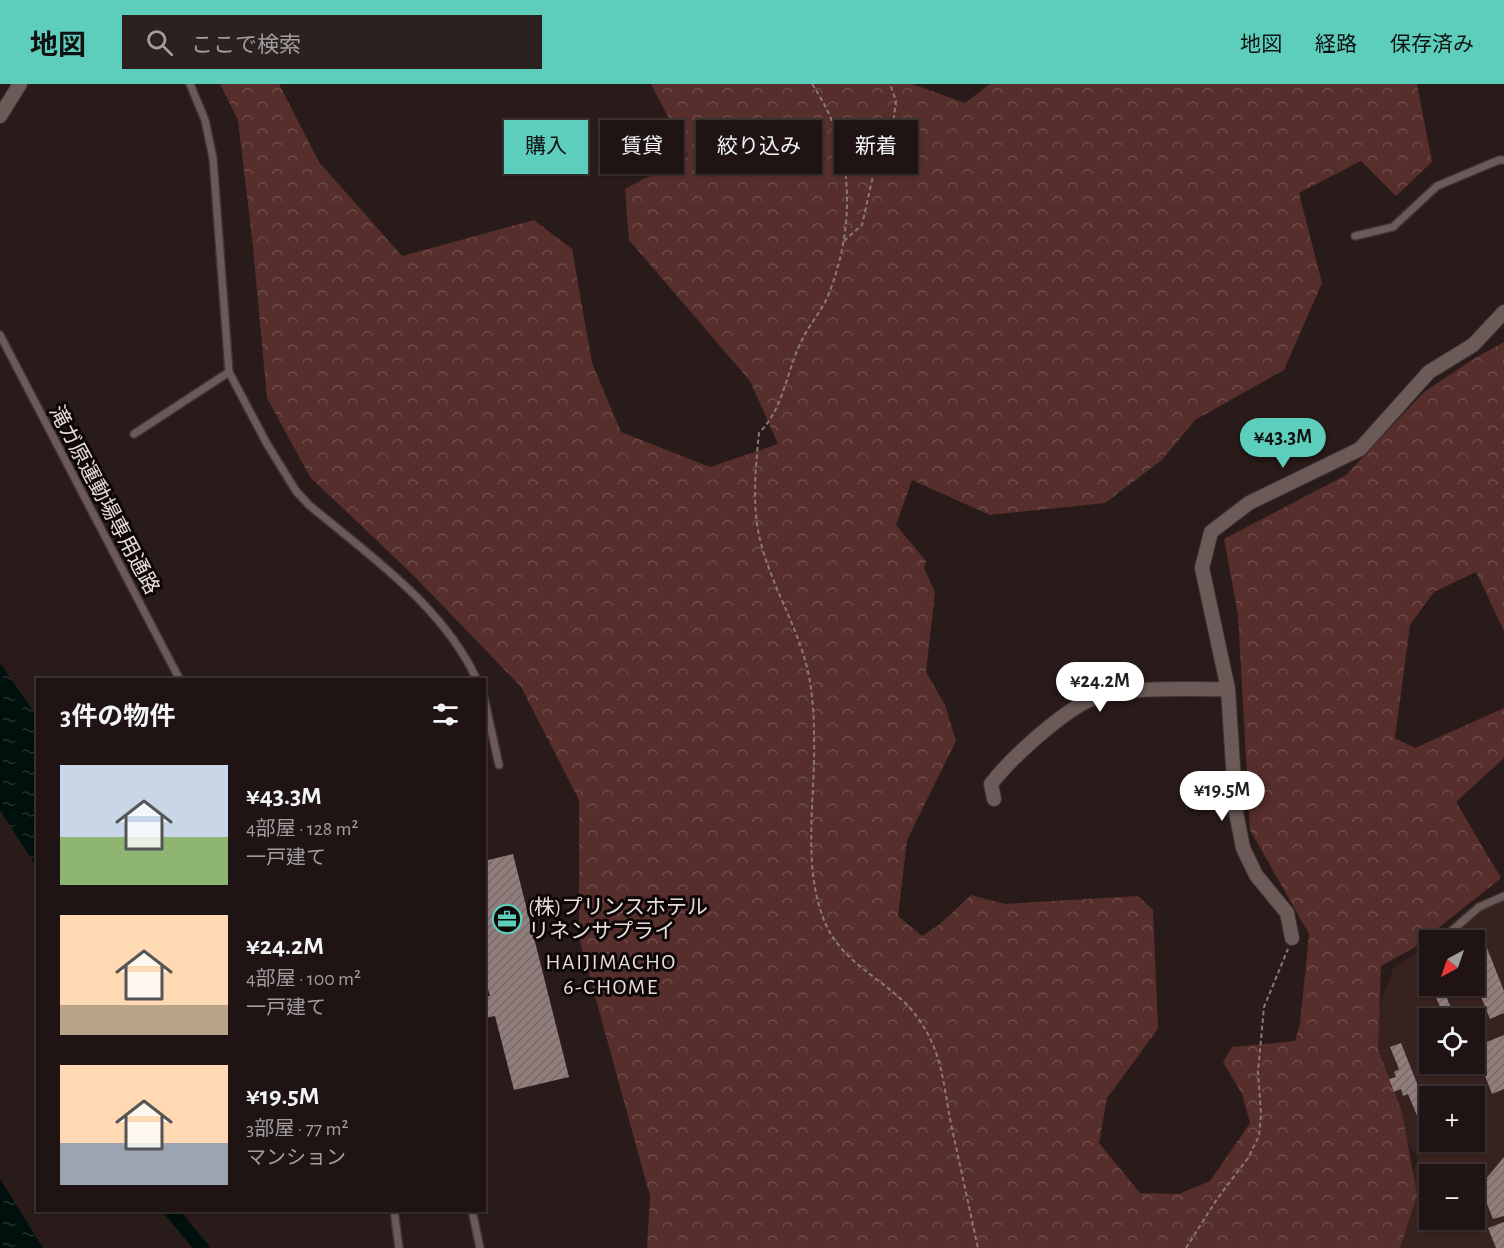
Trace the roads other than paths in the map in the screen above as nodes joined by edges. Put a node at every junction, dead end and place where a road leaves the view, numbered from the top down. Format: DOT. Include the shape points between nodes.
graph roads {
  1 [pos="20,84"];
  2 [pos="190,84"];
  3 [pos="0,116"];
  4 [pos="1504,160"];
  5 [pos="1355,236"];
  6 [pos="1504,312"];
  7 [pos="0,335"];
  8 [pos="229,372"];
  9 [pos="134,434"];
  10 [pos="179,678"];
  11 [pos="476,678"];
  12 [pos="1228,688"];
  13 [pos="486,707"];
  14 [pos="492,735"];
  15 [pos="486,739"];
  16 [pos="499,765"];
  17 [pos="994,799"];
  18 [pos="1504,896"];
  19 [pos="1453,930"];
  20 [pos="1292,938"];
  21 [pos="394,1212"];
  22 [pos="472,1212"];
  23 [pos="399,1248"];
  24 [pos="480,1248"];
  1 -- 3 [label="street"];
  2 -- 8 [label="lane" via="205,120 213,158"];
  4 -- 5 [label="lane" via="1437,186 1393,226"];
  6 -- 12 [label="street" via="1473,345 1429,372 1360,449 1249,503 1211,532 1202,568"];
  7 -- 10 [label="lane, 滝ガ原運動場専用通路"];
  8 -- 9 [label="lane"];
  8 -- 11 [label="lane" via="296,490 403,584 441,624"];
  12 -- 17 [label="street" via="1099,696 1051,727 1006,764 991,784"];
  12 -- 20 [label="street" via="1236,812 1243,848 1256,875 1287,913"];
  13 -- 14 [label="lane"];
  14 -- 15 [label="lane"];
  14 -- 16 [label="lane"];
  18 -- 19 [label="lane" via="1479,907"];
  21 -- 23 [label="lane"];
  22 -- 24 [label="lane"];
}
